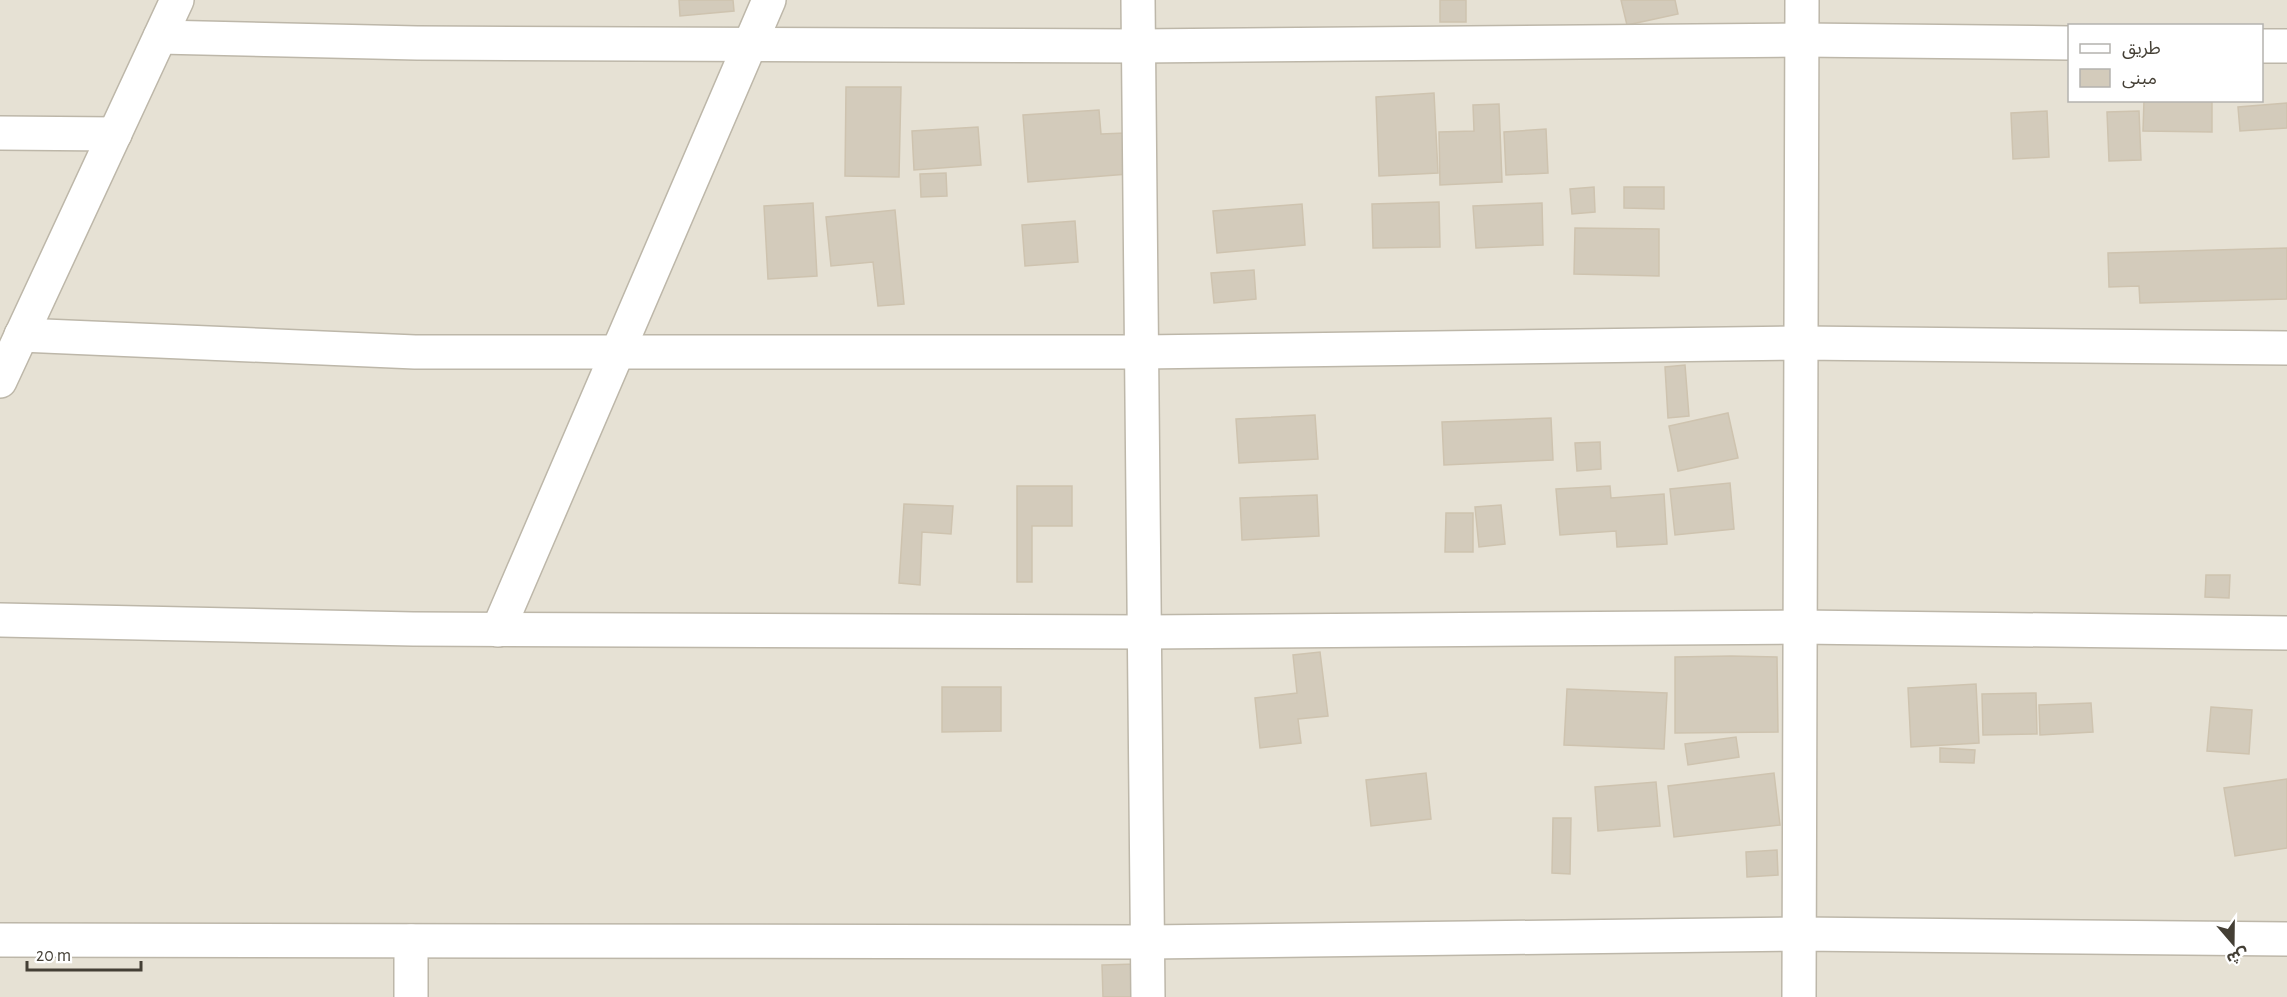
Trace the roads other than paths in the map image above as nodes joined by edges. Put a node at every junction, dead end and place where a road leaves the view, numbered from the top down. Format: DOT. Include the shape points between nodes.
graph roads {
  1 [pos="177,0"];
  2 [pos="769,0"];
  3 [pos="1138,0"];
  4 [pos="1802,0"];
  5 [pos="160,38"];
  6 [pos="1802,40"];
  7 [pos="2068,44"];
  8 [pos="750,45"];
  9 [pos="1139,46"];
  10 [pos="2263,46"];
  11 [pos="2287,46"];
  12 [pos="0,133"];
  13 [pos="115,134"];
  14 [pos="21,335"];
  15 [pos="1801,343"];
  16 [pos="2287,348"];
  17 [pos="617,352"];
  18 [pos="1142,352"];
  19 [pos="1,378"];
  20 [pos="0,620"];
  21 [pos="1800,627"];
  22 [pos="498,630"];
  23 [pos="1145,632"];
  24 [pos="2287,633"];
  25 [pos="1800,934"];
  26 [pos="2287,939"];
  27 [pos="0,940"];
  28 [pos="411,941"];
  29 [pos="1148,942"];
  30 [pos="411,997"];
  31 [pos="1148,997"];
  32 [pos="1799,997"];
  1 -- 5 [label="street"];
  2 -- 8 [label="street"];
  3 -- 9 [label="street"];
  4 -- 6 [label="street"];
  5 -- 8 [label="street"];
  5 -- 13 [label="street"];
  6 -- 7 [label="street"];
  6 -- 9 [label="street"];
  6 -- 15 [label="street"];
  8 -- 9 [label="street"];
  8 -- 17 [label="street"];
  9 -- 18 [label="street"];
  10 -- 11 [label="street"];
  12 -- 13 [label="street"];
  13 -- 14 [label="street"];
  14 -- 17 [label="street" via="415,352"];
  14 -- 19 [label="street"];
  15 -- 16 [label="street"];
  15 -- 18 [label="street"];
  15 -- 21 [label="street"];
  17 -- 18 [label="street"];
  17 -- 22 [label="street"];
  18 -- 23 [label="street"];
  20 -- 22 [label="street"];
  21 -- 23 [label="street"];
  21 -- 24 [label="street"];
  21 -- 25 [label="street"];
  22 -- 23 [label="street"];
  23 -- 29 [label="street"];
  25 -- 26 [label="street"];
  25 -- 29 [label="street"];
  25 -- 32 [label="street"];
  27 -- 28 [label="street"];
  28 -- 29 [label="street"];
  28 -- 30 [label="street"];
  29 -- 31 [label="street"];
}
